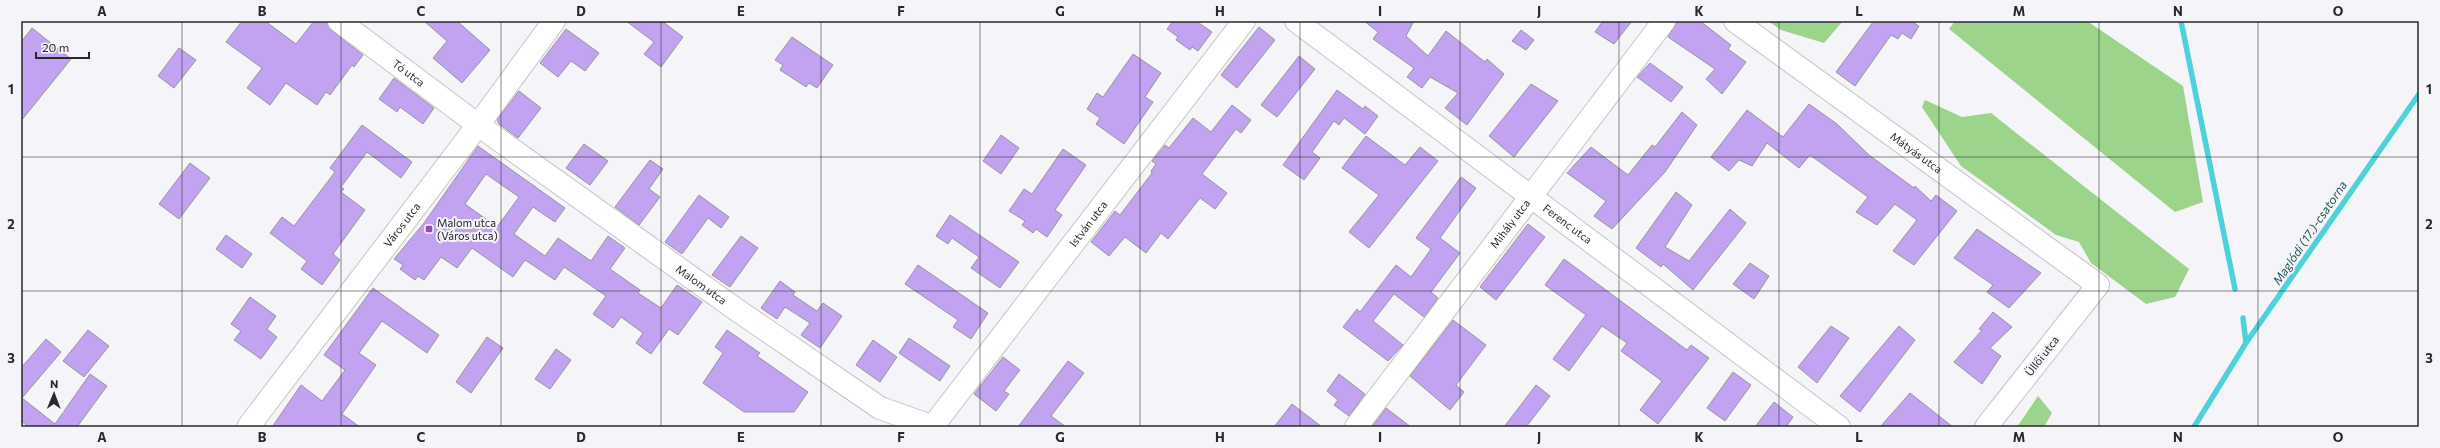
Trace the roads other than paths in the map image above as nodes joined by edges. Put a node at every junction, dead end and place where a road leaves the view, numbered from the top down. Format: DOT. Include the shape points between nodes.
graph roads {
  1 [pos="339,21"];
  2 [pos="554,21"];
  3 [pos="1244,21"];
  4 [pos="1296,21"];
  5 [pos="1664,21"];
  6 [pos="1736,21"];
  7 [pos="478,125"];
  8 [pos="1529,197"];
  9 [pos="2098,285"];
  10 [pos="933,426"];
  11 [pos="248,427"];
  12 [pos="1356,427"];
  13 [pos="1838,427"];
  14 [pos="1986,427"];
  1 -- 7 [label="street, Tó utca"];
  2 -- 7 [label="street, Város utca"];
  3 -- 10 [label="street, István utca"];
  4 -- 8 [label="street, Ferenc utca"];
  5 -- 8 [label="street, Mihály utca"];
  6 -- 9 [label="street, Mátyás utca"];
  7 -- 10 [label="street, Malom utca" via="734,308 880,408"];
  7 -- 11 [label="street, Város utca"];
  8 -- 12 [label="street, Mihály utca"];
  8 -- 13 [label="street, Ferenc utca"];
  9 -- 14 [label="street, Üllői utca"];
}
